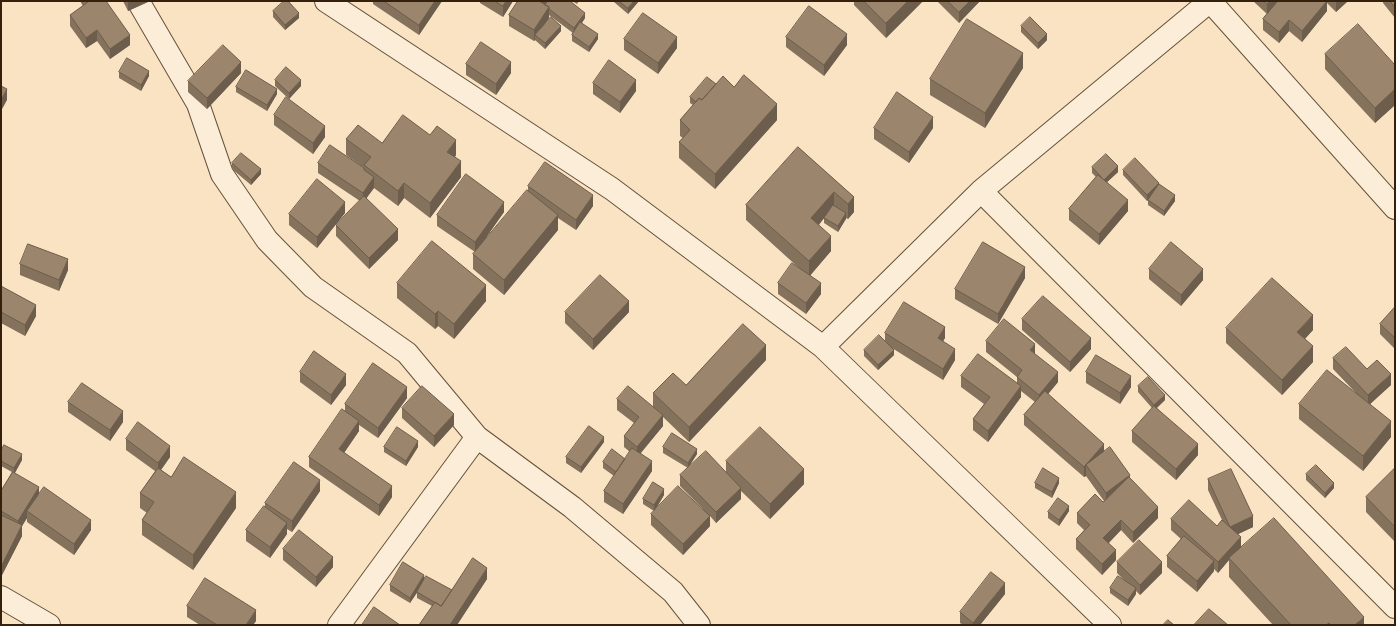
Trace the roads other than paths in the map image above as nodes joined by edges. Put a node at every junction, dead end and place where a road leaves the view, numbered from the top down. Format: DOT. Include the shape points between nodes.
graph roads {
  1 [pos="138,1"];
  2 [pos="326,1"];
  3 [pos="1210,1"];
  4 [pos="981,191"];
  5 [pos="1395,208"];
  6 [pos="822,347"];
  7 [pos="477,437"];
  8 [pos="673,592"];
  9 [pos="1,597"];
  10 [pos="1395,607"];
  11 [pos="50,625"];
  12 [pos="339,625"];
  13 [pos="677,625"];
  14 [pos="699,625"];
  15 [pos="1110,625"];
  1 -- 7 [label="street" via="198,104 222,174 267,240 313,288 407,353"];
  2 -- 6 [label="street" via="612,188"];
  3 -- 4 [label="street"];
  3 -- 5 [label="street"];
  4 -- 6 [label="street"];
  4 -- 10 [label="street"];
  6 -- 15 [label="street"];
  7 -- 8 [label="street" via="572,507"];
  7 -- 12 [label="street"];
  8 -- 13 [label="street"];
  8 -- 14 [label="street"];
  9 -- 11 [label="street"];
}
